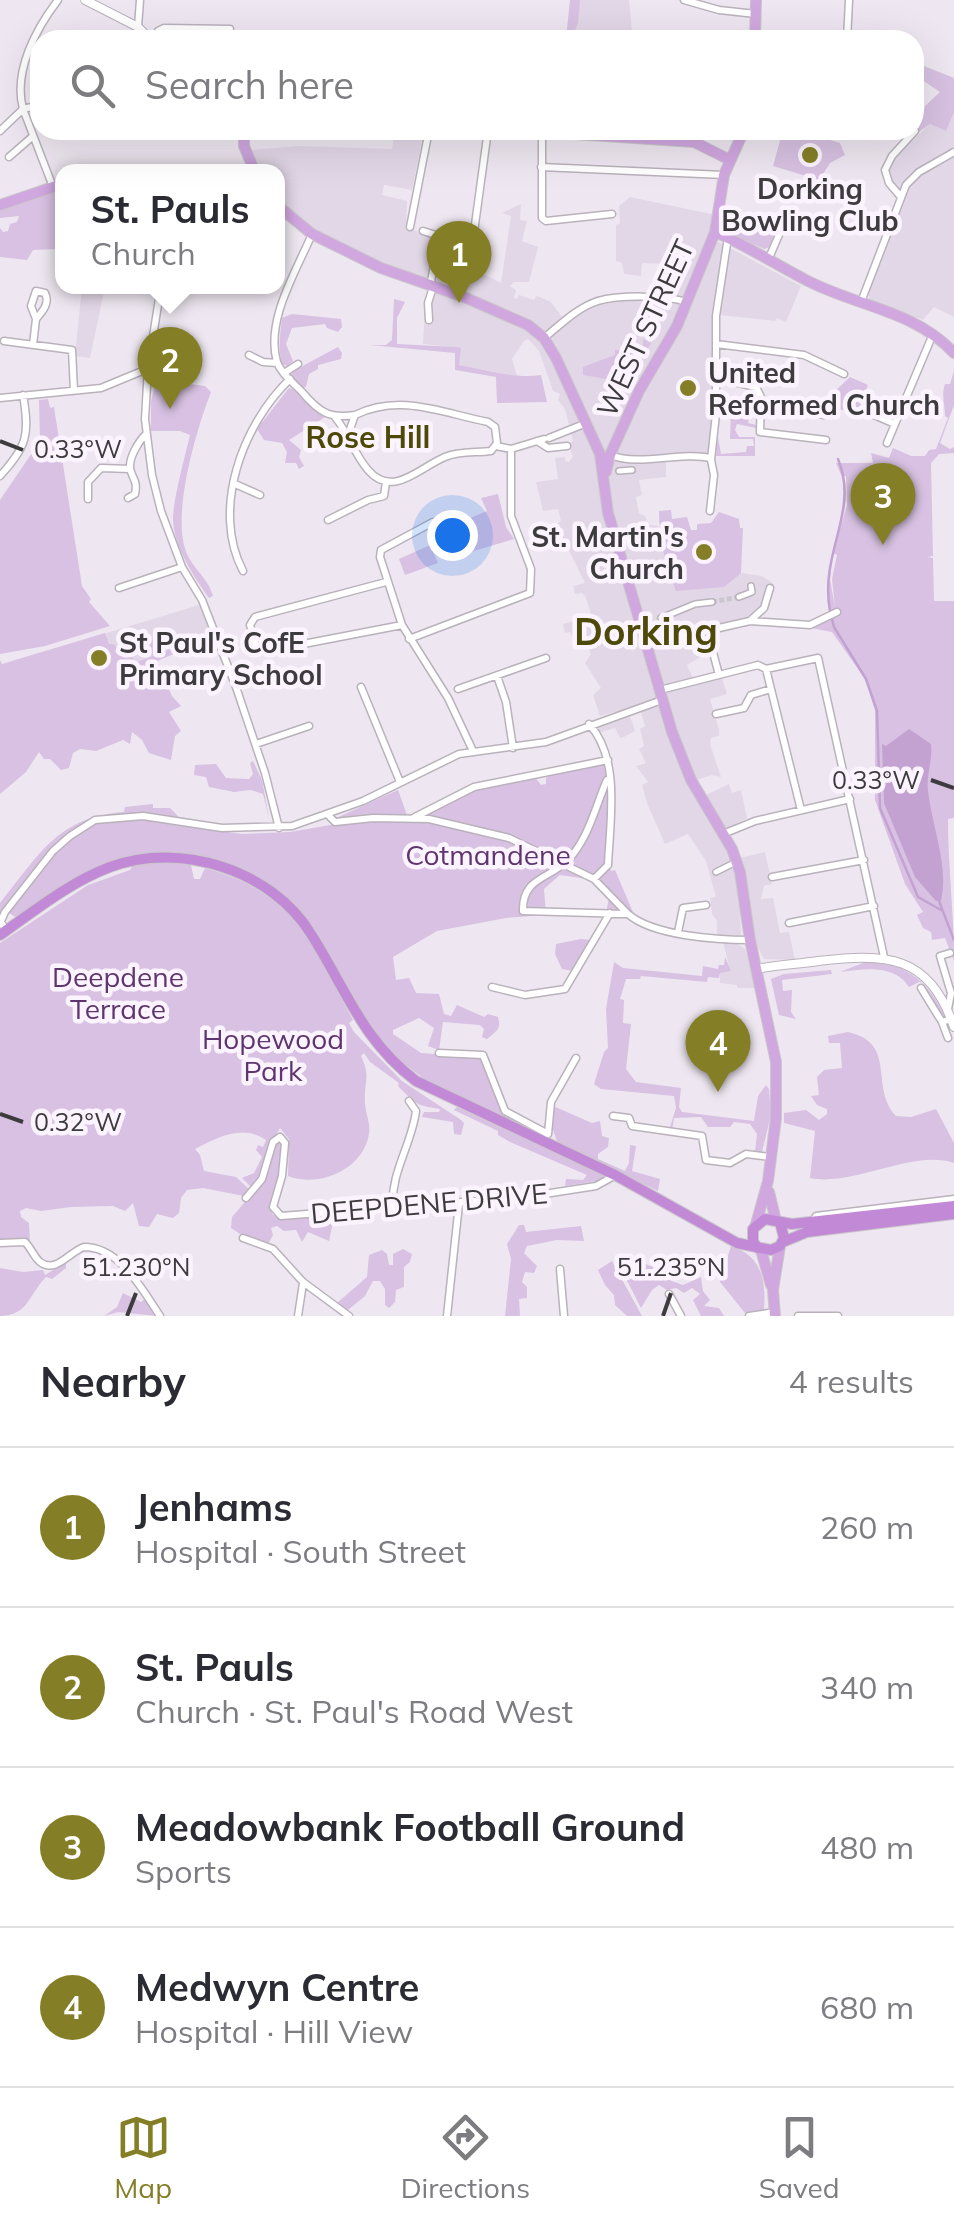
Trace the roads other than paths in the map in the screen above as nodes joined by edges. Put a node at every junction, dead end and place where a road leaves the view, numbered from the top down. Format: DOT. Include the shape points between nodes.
graph roads {
  1 [pos="58,0"];
  2 [pos="85,0"];
  3 [pos="140,0"];
  4 [pos="684,0"];
  5 [pos="756,0"];
  6 [pos="849,0"];
  7 [pos="756,14"];
  8 [pos="138,27"];
  9 [pos="230,29"];
  10 [pos="39,30"];
  11 [pos="141,30"];
  12 [pos="160,30"];
  13 [pos="755,30"];
  14 [pos="848,30"];
  15 [pos="30,48"];
  16 [pos="30,107"];
  17 [pos="23,109"];
  18 [pos="0,131"];
  19 [pos="30,131"];
  20 [pos="30,139"];
  21 [pos="34,140"];
  22 [pos="426,140"];
  23 [pos="487,140"];
  24 [pos="542,140"];
  25 [pos="667,140"];
  26 [pos="739,140"];
  27 [pos="907,140"];
  28 [pos="954,152"];
  29 [pos="10,157"];
  30 [pos="730,160"];
  31 [pos="541,167"];
  32 [pos="724,175"];
  33 [pos="55,180"];
  34 [pos="55,187"];
  35 [pos="900,197"];
  36 [pos="0,206"];
  37 [pos="285,212"];
  38 [pos="612,214"];
  39 [pos="788,214"];
  40 [pos="410,227"];
  41 [pos="423,231"];
  42 [pos="474,232"];
  43 [pos="715,232"];
  44 [pos="312,234"];
  45 [pos="439,236"];
  46 [pos="728,238"];
  47 [pos="769,258"];
  48 [pos="472,270"];
  49 [pos="432,287"];
  50 [pos="285,293"];
  51 [pos="160,294"];
  52 [pos="284,294"];
  53 [pos="686,302"];
  54 [pos="861,302"];
  55 [pos="36,319"];
  56 [pos="428,320"];
  57 [pos="934,333"];
  58 [pos="544,338"];
  59 [pos="4,341"];
  60 [pos="716,344"];
  61 [pos="32,345"];
  62 [pos="954,354"];
  63 [pos="249,355"];
  64 [pos="278,363"];
  65 [pos="298,364"];
  66 [pos="148,368"];
  67 [pos="844,374"];
  68 [pos="287,377"];
  69 [pos="716,378"];
  70 [pos="74,391"];
  71 [pos="24,395"];
  72 [pos="0,398"];
  73 [pos="761,403"];
  74 [pos="865,411"];
  75 [pos="356,415"];
  76 [pos="824,415"];
  77 [pos="335,418"];
  78 [pos="584,424"];
  79 [pos="895,424"];
  80 [pos="348,433"];
  81 [pos="146,434"];
  82 [pos="543,439"];
  83 [pos="826,440"];
  84 [pos="886,443"];
  85 [pos="496,446"];
  86 [pos="568,446"];
  87 [pos="596,446"];
  88 [pos="510,448"];
  89 [pos="610,455"];
  90 [pos="712,458"];
  91 [pos="130,469"];
  92 [pos="632,470"];
  93 [pos="610,472"];
  94 [pos="0,476"];
  95 [pos="386,482"];
  96 [pos="234,484"];
  97 [pos="260,496"];
  98 [pos="128,498"];
  99 [pos="88,500"];
  100 [pos="710,511"];
  101 [pos="328,520"];
  102 [pos="433,522"];
  103 [pos="182,567"];
  104 [pos="243,572"];
  105 [pos="386,582"];
  106 [pos="751,586"];
  107 [pos="119,588"];
  108 [pos="770,588"];
  109 [pos="739,597"];
  110 [pos="712,602"];
  111 [pos="833,613"];
  112 [pos="661,618"];
  113 [pos="750,621"];
  114 [pos="402,625"];
  115 [pos="409,639"];
  116 [pos="710,641"];
  117 [pos="648,644"];
  118 [pos="546,658"];
  119 [pos="766,669"];
  120 [pos="498,676"];
  121 [pos="719,676"];
  122 [pos="361,687"];
  123 [pos="771,689"];
  124 [pos="458,690"];
  125 [pos="662,695"];
  126 [pos="716,714"];
  127 [pos="589,724"];
  128 [pos="309,726"];
  129 [pos="256,744"];
  130 [pos="513,748"];
  131 [pos="472,752"];
  132 [pos="608,760"];
  133 [pos="607,780"];
  134 [pos="400,782"];
  135 [pos="850,799"];
  136 [pos="801,810"];
  137 [pos="328,815"];
  138 [pos="414,818"];
  139 [pos="278,828"];
  140 [pos="723,834"];
  141 [pos="864,860"];
  142 [pos="737,862"];
  143 [pos="565,863"];
  144 [pos="716,872"];
  145 [pos="772,877"];
  146 [pos="594,879"];
  147 [pos="706,904"];
  148 [pos="874,906"];
  149 [pos="610,913"];
  150 [pos="628,914"];
  151 [pos="788,924"];
  152 [pos="2,928"];
  153 [pos="678,932"];
  154 [pos="750,940"];
  155 [pos="950,953"];
  156 [pos="884,957"];
  157 [pos="756,968"];
  158 [pos="492,987"];
  159 [pos="920,988"];
  160 [pos="950,1018"];
  161 [pos="948,1038"];
  162 [pos="440,1053"];
  163 [pos="576,1058"];
  164 [pos="408,1101"];
  165 [pos="613,1116"];
  166 [pos="549,1140"];
  167 [pos="770,1158"];
  168 [pos="614,1176"];
  169 [pos="768,1181"];
  170 [pos="246,1198"];
  171 [pos="954,1203"];
  172 [pos="459,1204"];
  173 [pos="393,1208"];
  174 [pos="954,1214"];
  175 [pos="778,1222"];
  176 [pos="754,1226"];
  177 [pos="711,1227"];
  178 [pos="242,1238"];
  179 [pos="0,1244"];
  180 [pos="781,1244"];
  181 [pos="760,1249"];
  182 [pos="560,1269"];
  183 [pos="303,1282"];
  184 [pos="773,1290"];
  185 [pos="668,1294"];
  186 [pos="775,1314"];
  187 [pos="160,1316"];
  188 [pos="298,1316"];
  189 [pos="349,1316"];
  190 [pos="448,1316"];
  191 [pos="564,1316"];
  192 [pos="681,1316"];
  193 [pos="749,1316"];
  194 [pos="798,1316"];
  195 [pos="838,1316"];
  1 -- 10 [label="street"];
  2 -- 8 [label="street"];
  3 -- 8 [label="street"];
  4 -- 7 [label="street"];
  5 -- 7 [label="main road"];
  6 -- 14 [label="street"];
  7 -- 13 [label="main road"];
  8 -- 11 [label="street"];
  9 -- 12 [label="street"];
  15 -- 17 [label="street"];
  16 -- 17 [label="street"];
  17 -- 18 [label="street"];
  17 -- 19 [label="street"];
  20 -- 29 [label="street"];
  21 -- 33 [label="street"];
  22 -- 40 [label="street"];
  23 -- 42 [label="street"];
  24 -- 31 [label="street"];
  25 -- 30 [label="main road" via="694,142"];
  26 -- 30 [label="main road, WEST STREET"];
  27 -- 35 [label="street" via="885,170"];
  28 -- 35 [label="street" via="911,178"];
  30 -- 32 [label="main road, WEST STREET"];
  31 -- 32 [label="street"];
  31 -- 38 [label="street" via="540,213 546,221"];
  32 -- 43 [label="main road, WEST STREET"];
  34 -- 36 [label="main road"];
  35 -- 54 [label="street"];
  37 -- 44 [label="main road"];
  39 -- 47 [label="street"];
  41 -- 45 [label="street"];
  42 -- 45 [label="street"];
  42 -- 48 [label="street"];
  43 -- 46 [label="main road"];
  43 -- 53 [label="main road, WEST STREET"];
  44 -- 49 [label="main road"];
  44 -- 50 [label="street"];
  45 -- 49 [label="street"];
  46 -- 47 [label="main road"];
  46 -- 60 [label="street"];
  47 -- 54 [label="main road"];
  49 -- 56 [label="street"];
  49 -- 58 [label="main road" via="521,322"];
  51 -- 66 [label="street"];
  52 -- 64 [label="street"];
  53 -- 58 [label="street" via="594,302"];
  53 -- 89 [label="main road, WEST STREET"];
  54 -- 57 [label="main road"];
  55 -- 61 [label="street"];
  57 -- 62 [label="main road"];
  57 -- 79 [label="street"];
  58 -- 78 [label="main road"];
  59 -- 61 [label="street"];
  60 -- 67 [label="street" via="804,355"];
  60 -- 69 [label="street"];
  61 -- 70 [label="street" via="72,350"];
  63 -- 64 [label="street"];
  64 -- 68 [label="street"];
  65 -- 68 [label="street"];
  66 -- 70 [label="street" via="102,388"];
  66 -- 81 [label="street"];
  68 -- 77 [label="street" via="314,408"];
  68 -- 96 [label="street" via="256,423"];
  69 -- 73 [label="street" via="756,386"];
  69 -- 90 [label="street"];
  70 -- 71 [label="street"];
  71 -- 72 [label="street"];
  71 -- 94 [label="street" via="25,444"];
  73 -- 76 [label="street"];
  73 -- 83 [label="street" via="760,432"];
  74 -- 79 [label="street"];
  75 -- 77 [label="street"];
  75 -- 80 [label="street"];
  75 -- 85 [label="street" via="418,404 488,422 496,427"];
  77 -- 80 [label="street"];
  78 -- 82 [label="street"];
  78 -- 87 [label="main road"];
  79 -- 84 [label="street"];
  80 -- 95 [label="street" via="365,467"];
  81 -- 91 [label="street"];
  81 -- 103 [label="street" via="161,511"];
  82 -- 86 [label="street" via="548,448"];
  82 -- 88 [label="street"];
  85 -- 88 [label="street"];
  85 -- 95 [label="street" via="450,455 410,478"];
  87 -- 89 [label="main road, WEST STREET"];
  87 -- 93 [label="main road"];
  88 -- 115 [label="street" via="510,516 531,569 530,592"];
  89 -- 90 [label="street"];
  89 -- 93 [label="main road, WEST STREET"];
  90 -- 100 [label="street"];
  91 -- 98 [label="street" via="138,488"];
  91 -- 99 [label="street" via="101,468 88,482"];
  92 -- 93 [label="street"];
  93 -- 117 [label="main road" via="608,512"];
  95 -- 101 [label="street" via="384,496"];
  96 -- 97 [label="street"];
  96 -- 104 [label="street" via="231,545"];
  102 -- 105 [label="street" via="381,550"];
  103 -- 107 [label="street"];
  103 -- 129 [label="street" via="212,624"];
  105 -- 114 [label="street"];
  105 -- 114 [label="street" via="253,618 256,646 267,651"];
  106 -- 109 [label="street" via="752,592"];
  108 -- 113 [label="street" via="764,608"];
  110 -- 112 [label="street"];
  111 -- 113 [label="street" via="808,625"];
  113 -- 117 [label="street"];
  114 -- 115 [label="street"];
  115 -- 131 [label="street" via="448,698"];
  116 -- 121 [label="street"];
  117 -- 125 [label="main road"];
  118 -- 120 [label="street"];
  119 -- 121 [label="street" via="758,664"];
  119 -- 123 [label="street"];
  119 -- 135 [label="street" via="818,658"];
  120 -- 124 [label="street"];
  120 -- 130 [label="street"];
  121 -- 125 [label="street"];
  122 -- 134 [label="street"];
  123 -- 126 [label="street" via="751,695 744,708"];
  123 -- 136 [label="street"];
  125 -- 127 [label="street"];
  125 -- 140 [label="main road" via="691,780"];
  127 -- 130 [label="street"];
  127 -- 132 [label="street"];
  128 -- 129 [label="street"];
  129 -- 139 [label="street"];
  130 -- 131 [label="street"];
  131 -- 134 [label="street"];
  132 -- 133 [label="street"];
  132 -- 138 [label="street" via="474,787"];
  133 -- 143 [label="street"];
  133 -- 146 [label="street" via="608,865"];
  134 -- 137 [label="street"];
  135 -- 136 [label="street"];
  135 -- 141 [label="street"];
  136 -- 140 [label="street"];
  137 -- 138 [label="street" via="336,822"];
  137 -- 139 [label="street"];
  138 -- 143 [label="street" via="496,834"];
  139 -- 152 [label="street" via="143,816 96,820 42,864 4,912"];
  140 -- 142 [label="main road"];
  141 -- 145 [label="street"];
  141 -- 148 [label="street"];
  142 -- 144 [label="street"];
  142 -- 154 [label="main road"];
  143 -- 146 [label="street"];
  143 -- 149 [label="street" via="529,887 525,913"];
  146 -- 150 [label="street"];
  147 -- 153 [label="street" via="683,908"];
  148 -- 151 [label="street"];
  148 -- 156 [label="street"];
  149 -- 150 [label="street"];
  149 -- 158 [label="street" via="566,988 534,995"];
  150 -- 153 [label="street"];
  152 -- 166 [label="highway" via="124,862 175,858 233,870 299,916 361,1024 403,1070 444,1096"];
  153 -- 154 [label="street"];
  154 -- 157 [label="main road"];
  155 -- 160 [label="street" via="940,956"];
  156 -- 157 [label="street"];
  156 -- 160 [label="street" via="931,983"];
  157 -- 167 [label="main road" via="776,1062"];
  159 -- 160 [label="street"];
  160 -- 161 [label="street"];
  162 -- 166 [label="street" via="483,1055 509,1116"];
  163 -- 166 [label="street" via="551,1102"];
  164 -- 173 [label="street" via="415,1120 396,1173"];
  165 -- 167 [label="street" via="630,1118 632,1126 702,1136 706,1160"];
  166 -- 168 [label="highway"];
  167 -- 169 [label="main road"];
  168 -- 172 [label="street, DEEPDENE DRIVE" via="596,1186"];
  168 -- 177 [label="highway"];
  169 -- 175 [label="main road"];
  169 -- 176 [label="main road"];
  170 -- 173 [label="street, DEEPDENE DRIVE" via="280,1137 285,1147 276,1214"];
  171 -- 175 [label="highway"];
  172 -- 173 [label="street, DEEPDENE DRIVE"];
  172 -- 190 [label="street"];
  174 -- 180 [label="highway" via="806,1232"];
  175 -- 176 [label="highway" via="765,1219"];
  175 -- 180 [label="highway"];
  176 -- 177 [label="highway" via="738,1234"];
  176 -- 181 [label="highway" via="753,1242"];
  177 -- 181 [label="highway"];
  178 -- 183 [label="street" via="274,1250"];
  179 -- 187 [label="street" via="25,1242 36,1259 55,1266 84,1248 104,1252 136,1279"];
  180 -- 181 [label="highway"];
  180 -- 184 [label="main road"];
  181 -- 184 [label="main road"];
  182 -- 191 [label="street"];
  183 -- 188 [label="street"];
  183 -- 189 [label="street"];
  184 -- 186 [label="main road"];
  185 -- 192 [label="street"];
  186 -- 193 [label="street"];
  194 -- 195 [label="street"];
}
